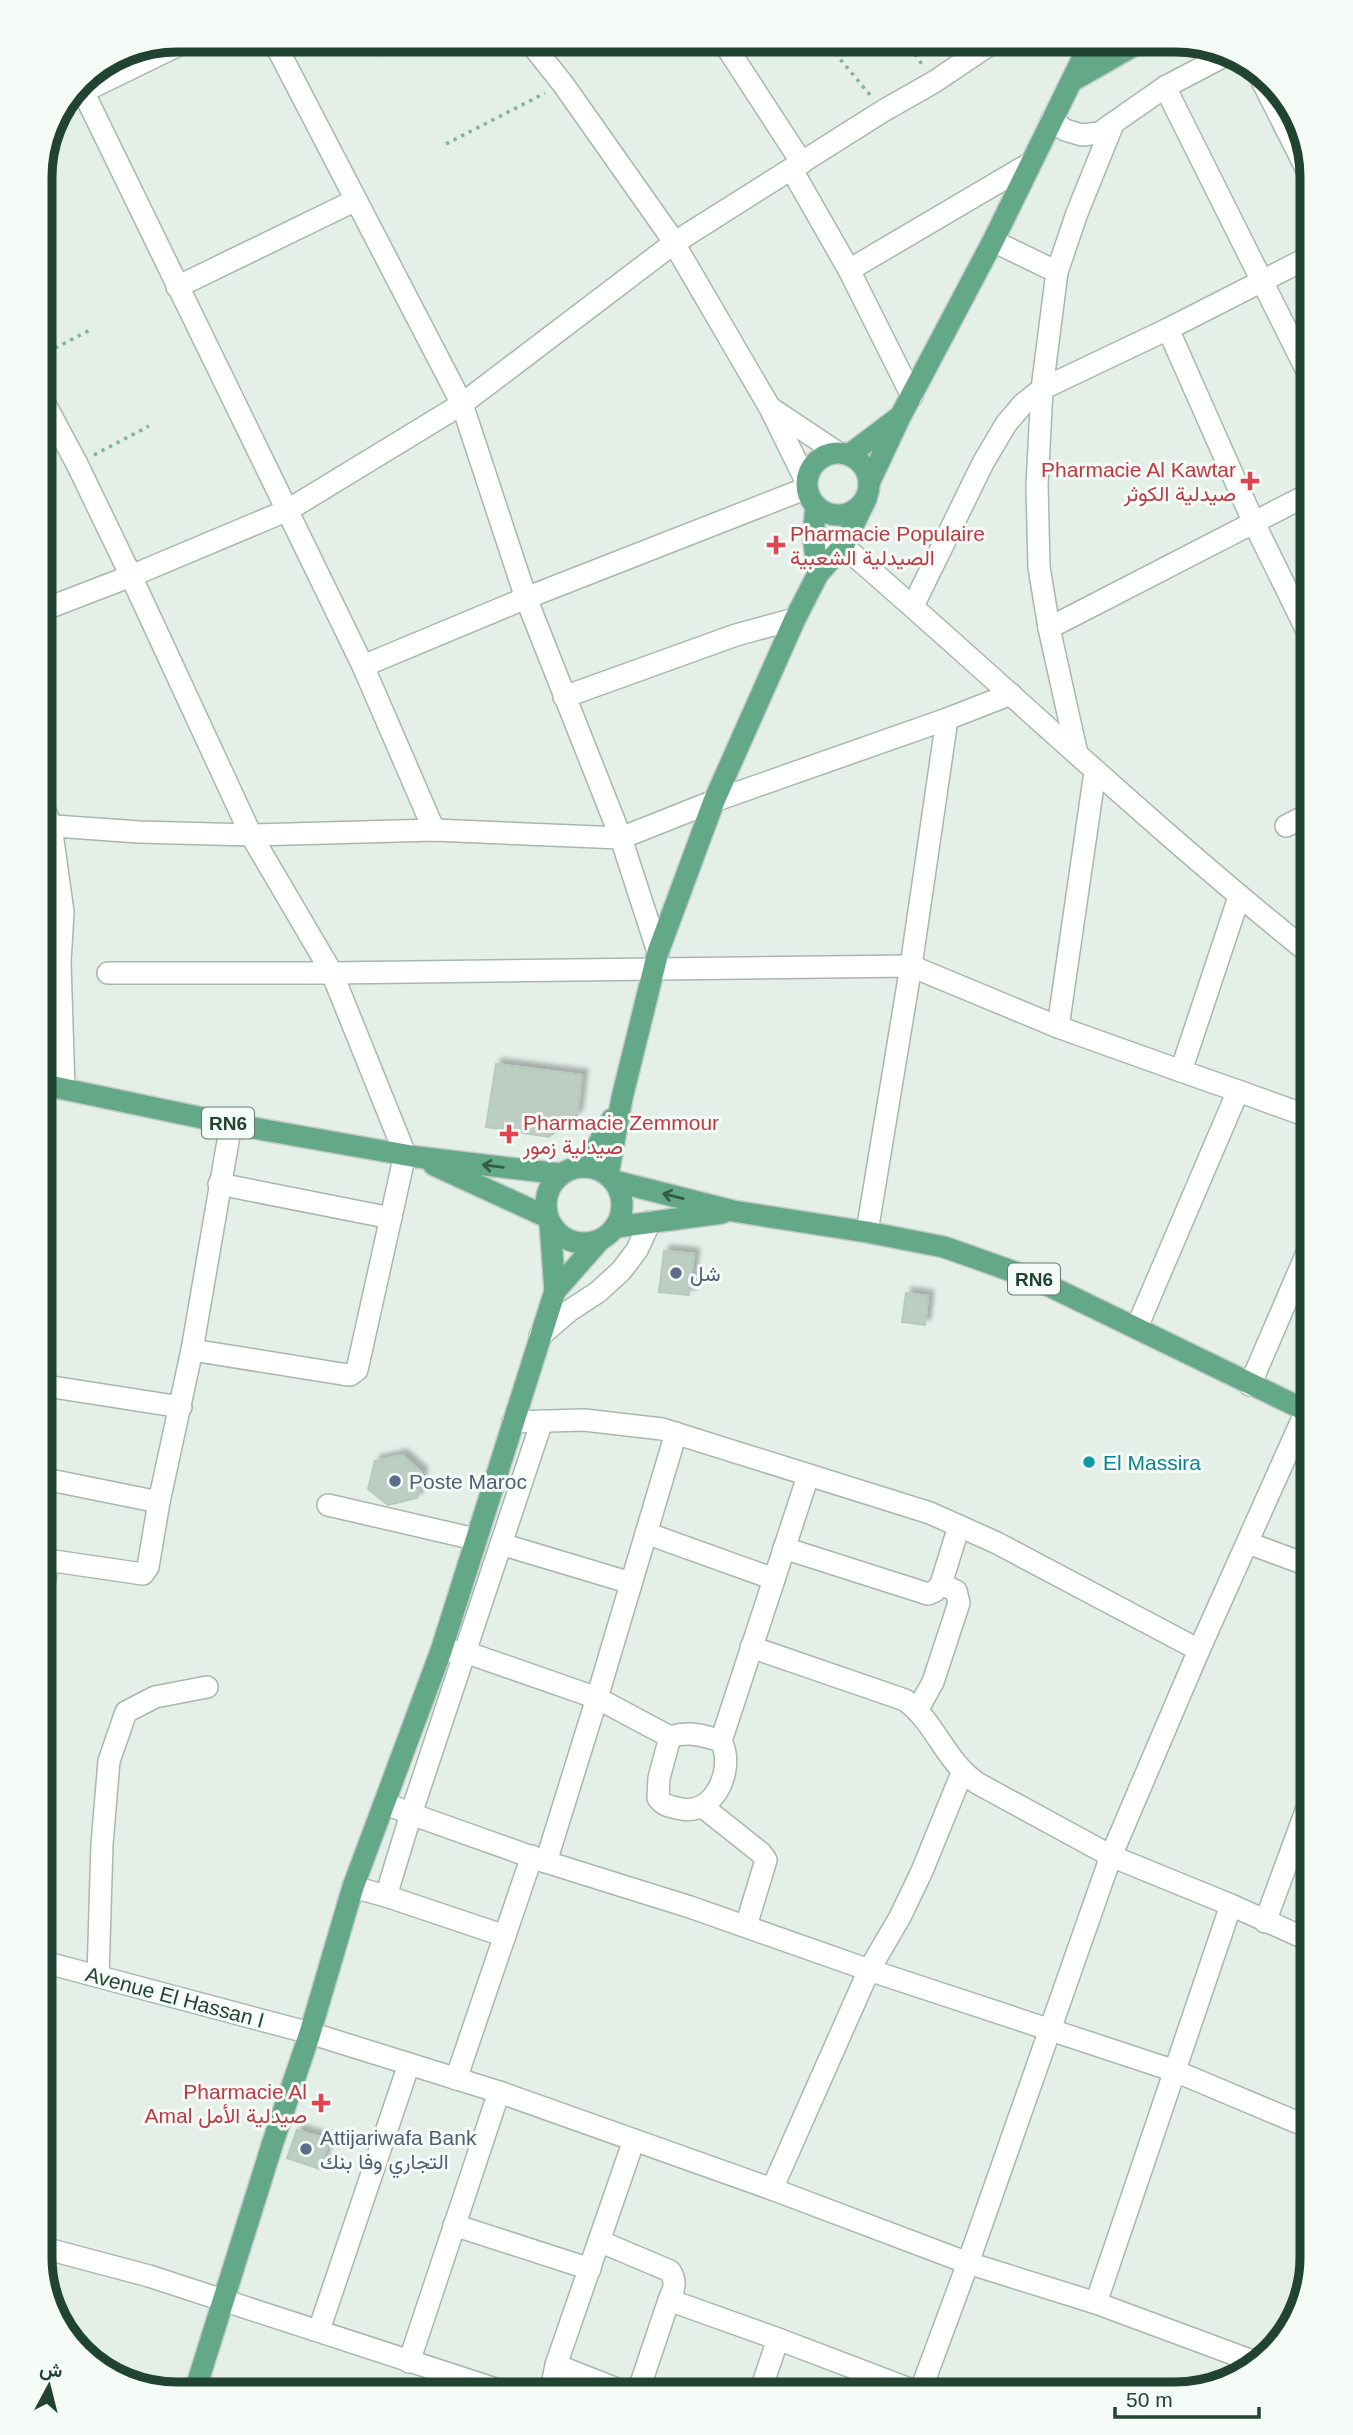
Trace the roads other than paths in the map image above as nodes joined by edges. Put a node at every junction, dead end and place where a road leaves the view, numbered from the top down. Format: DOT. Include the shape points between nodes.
graph roads {
  1 [pos="279,52"];
  2 [pos="538,52"];
  3 [pos="729,53"];
  4 [pos="977,53"];
  5 [pos="1085,53"];
  6 [pos="1121,53"];
  7 [pos="156,55"];
  8 [pos="1217,60"];
  9 [pos="1072,81"];
  10 [pos="96,83"];
  11 [pos="1164,87"];
  12 [pos="1268,93"];
  13 [pos="81,98"];
  14 [pos="1052,120"];
  15 [pos="1113,124"];
  16 [pos="1298,152"];
  17 [pos="1029,164"];
  18 [pos="797,166"];
  19 [pos="356,200"];
  20 [pos="993,242"];
  21 [pos="674,243"];
  22 [pos="1300,262"];
  23 [pos="849,271"];
  24 [pos="1057,272"];
  25 [pos="1262,281"];
  26 [pos="177,287"];
  27 [pos="1168,330"];
  28 [pos="1300,357"];
  29 [pos="1042,389"];
  30 [pos="912,396"];
  31 [pos="461,404"];
  32 [pos="770,408"];
  33 [pos="900,417"];
  34 [pos="53,419"];
  35 [pos="844,454"];
  36 [pos="867,491"];
  37 [pos="810,492"];
  38 [pos="1300,499"];
  39 [pos="288,510"];
  40 [pos="1254,523"];
  41 [pos="813,536"];
  42 [pos="843,546"];
  43 [pos="818,574"];
  44 [pos="131,576"];
  45 [pos="526,598"];
  46 [pos="53,606"];
  47 [pos="913,606"];
  48 [pos="1300,617"];
  49 [pos="794,619"];
  50 [pos="1049,628"];
  51 [pos="363,666"];
  52 [pos="1011,694"];
  53 [pos="564,698"];
  54 [pos="947,719"];
  55 [pos="1077,754"];
  56 [pos="1095,772"];
  57 [pos="714,801"];
  58 [pos="1300,819"];
  59 [pos="53,826"];
  60 [pos="1286,826"];
  61 [pos="435,830"];
  62 [pos="251,835"];
  63 [pos="621,838"];
  64 [pos="53,860"];
  65 [pos="1239,897"];
  66 [pos="1300,946"];
  67 [pos="656,961"];
  68 [pos="911,967"];
  69 [pos="108,972"];
  70 [pos="332,973"];
  71 [pos="1058,1027"];
  72 [pos="1181,1071"];
  73 [pos="53,1086"];
  74 [pos="64,1088"];
  75 [pos="1238,1091"];
  76 [pos="622,1098"];
  77 [pos="1300,1113"];
  78 [pos="230,1124"];
  79 [pos="411,1156"];
  80 [pos="586,1167"];
  81 [pos="561,1174"];
  82 [pos="611,1178"];
  83 [pos="219,1184"];
  84 [pos="733,1211"];
  85 [pos="391,1218"];
  86 [pos="549,1220"];
  87 [pos="650,1222"];
  88 [pos="616,1227"];
  89 [pos="867,1232"];
  90 [pos="598,1241"];
  91 [pos="1300,1267"];
  92 [pos="555,1291"];
  93 [pos="1137,1327"];
  94 [pos="540,1336"];
  95 [pos="192,1350"];
  96 [pos="1251,1385"];
  97 [pos="52,1387"];
  98 [pos="181,1407"];
  99 [pos="1300,1409"];
  100 [pos="542,1421"];
  101 [pos="513,1422"];
  102 [pos="1300,1432"];
  103 [pos="676,1433"];
  104 [pos="808,1476"];
  105 [pos="52,1481"];
  106 [pos="159,1503"];
  107 [pos="328,1505"];
  108 [pos="960,1526"];
  109 [pos="646,1534"];
  110 [pos="475,1539"];
  111 [pos="1248,1543"];
  112 [pos="501,1544"];
  113 [pos="784,1548"];
  114 [pos="52,1562"];
  115 [pos="1300,1562"];
  116 [pos="774,1579"];
  117 [pos="631,1583"];
  118 [pos="941,1584"];
  119 [pos="751,1647"];
  120 [pos="1199,1650"];
  121 [pos="441,1651"];
  122 [pos="465,1652"];
  123 [pos="207,1687"];
  124 [pos="597,1698"];
  125 [pos="918,1709"];
  126 [pos="670,1737"];
  127 [pos="720,1741"];
  128 [pos="962,1773"];
  129 [pos="385,1803"];
  130 [pos="703,1807"];
  131 [pos="411,1814"];
  132 [pos="1300,1827"];
  133 [pos="1111,1856"];
  134 [pos="539,1859"];
  135 [pos="353,1887"];
  136 [pos="386,1896"];
  137 [pos="1231,1905"];
  138 [pos="1265,1922"];
  139 [pos="746,1926"];
  140 [pos="505,1936"];
  141 [pos="1300,1937"];
  142 [pos="52,1964"];
  143 [pos="869,1970"];
  144 [pos="98,1976"];
  145 [pos="1049,2030"];
  146 [pos="310,2032"];
  147 [pos="409,2064"];
  148 [pos="1175,2071"];
  149 [pos="456,2079"];
  150 [pos="499,2092"];
  151 [pos="1300,2124"];
  152 [pos="634,2140"];
  153 [pos="772,2189"];
  154 [pos="454,2225"];
  155 [pos="599,2241"];
  156 [pos="52,2250"];
  157 [pos="968,2263"];
  158 [pos="590,2269"];
  159 [pos="669,2300"];
  160 [pos="224,2301"];
  161 [pos="1096,2303"];
  162 [pos="319,2330"];
  163 [pos="778,2339"];
  164 [pos="1248,2359"];
  165 [pos="409,2362"];
  166 [pos="556,2365"];
  167 [pos="198,2382"];
  168 [pos="473,2382"];
  169 [pos="553,2382"];
  170 [pos="600,2382"];
  171 [pos="639,2382"];
  172 [pos="763,2382"];
  173 [pos="889,2382"];
  174 [pos="924,2382"];
  1 -- 19 [label="street"];
  2 -- 21 [label="street"];
  3 -- 18 [label="street"];
  4 -- 18 [label="street"];
  5 -- 9 [label="main road"];
  6 -- 9 [label="main road"];
  7 -- 10 [label="street"];
  8 -- 11 [label="street"];
  9 -- 14 [label="main road"];
  11 -- 15 [label="street"];
  11 -- 25 [label="street"];
  12 -- 16 [label="street"];
  13 -- 26 [label="street"];
  14 -- 15 [label="street" via="1082,135 1099,133"];
  14 -- 17 [label="main road"];
  15 -- 24 [label="street"];
  17 -- 20 [label="main road"];
  17 -- 23 [label="street"];
  18 -- 21 [label="street"];
  18 -- 23 [label="street"];
  19 -- 26 [label="street"];
  19 -- 31 [label="street"];
  20 -- 24 [label="street"];
  20 -- 30 [label="main road"];
  21 -- 31 [label="street"];
  21 -- 32 [label="street"];
  22 -- 25 [label="street"];
  23 -- 30 [label="street"];
  24 -- 29 [label="street"];
  25 -- 27 [label="street"];
  25 -- 28 [label="street"];
  26 -- 39 [label="street"];
  27 -- 29 [label="street"];
  27 -- 40 [label="street"];
  29 -- 47 [label="street" via="1014,413 996,440"];
  29 -- 50 [label="street" via="1039,567"];
  30 -- 33 [label="main road"];
  31 -- 39 [label="street"];
  31 -- 45 [label="street"];
  32 -- 35 [label="street"];
  32 -- 37 [label="street"];
  33 -- 35 [label="main road"];
  33 -- 36 [label="main road"];
  34 -- 44 [label="street"];
  35 -- 36 [label="main road" via="859,461 866,471"];
  35 -- 37 [label="main road" via="817,462 810,472"];
  36 -- 37 [label="main road" via="858,508 837,515 825,513"];
  36 -- 42 [label="main road"];
  37 -- 41 [label="main road"];
  37 -- 45 [label="street"];
  38 -- 40 [label="street"];
  39 -- 44 [label="street"];
  39 -- 51 [label="street"];
  40 -- 48 [label="street"];
  40 -- 50 [label="street"];
  41 -- 42 [label="street"];
  41 -- 43 [label="main road"];
  42 -- 43 [label="main road"];
  42 -- 47 [label="street"];
  43 -- 49 [label="main road"];
  44 -- 46 [label="street"];
  44 -- 62 [label="street"];
  45 -- 51 [label="street"];
  45 -- 53 [label="street"];
  47 -- 52 [label="street"];
  49 -- 53 [label="street" via="736,635"];
  49 -- 57 [label="main road"];
  50 -- 55 [label="street"];
  51 -- 61 [label="street"];
  52 -- 54 [label="street"];
  52 -- 55 [label="street"];
  53 -- 63 [label="street"];
  54 -- 57 [label="street"];
  54 -- 68 [label="street"];
  55 -- 56 [label="street"];
  56 -- 65 [label="street"];
  56 -- 71 [label="street"];
  57 -- 63 [label="street"];
  57 -- 67 [label="main road"];
  58 -- 60 [label="street"];
  59 -- 62 [label="street"];
  61 -- 62 [label="street"];
  61 -- 63 [label="street"];
  62 -- 70 [label="street"];
  63 -- 67 [label="street"];
  64 -- 74 [label="street" via="63,912"];
  65 -- 66 [label="street"];
  65 -- 72 [label="street"];
  67 -- 68 [label="street"];
  67 -- 70 [label="street"];
  67 -- 76 [label="main road"];
  68 -- 71 [label="street"];
  68 -- 89 [label="street"];
  69 -- 70 [label="street"];
  70 -- 79 [label="street"];
  71 -- 72 [label="street"];
  72 -- 75 [label="street"];
  73 -- 74 [label="main road, RN6"];
  74 -- 78 [label="main road, RN6"];
  75 -- 77 [label="street"];
  75 -- 93 [label="street"];
  76 -- 80 [label="main road"];
  76 -- 82 [label="main road"];
  78 -- 79 [label="main road, RN6"];
  78 -- 83 [label="street"];
  81 -- 79 [label="main road, RN6, one-way"];
  79 -- 85 [label="street"];
  79 -- 86 [label="main road, RN6"];
  80 -- 81 [label="main road, RN6"];
  80 -- 82 [label="main road, RN6"];
  81 -- 86 [label="main road" via="547,1193"];
  84 -- 82 [label="main road, RN6, one-way"];
  82 -- 88 [label="main road" via="623,1203"];
  83 -- 85 [label="street"];
  83 -- 95 [label="street"];
  84 -- 87 [label="main road, RN6"];
  84 -- 89 [label="main road, RN6"];
  85 -- 95 [label="street" via="360,1363 350,1375"];
  86 -- 90 [label="main road, RN6" via="566,1240"];
  86 -- 92 [label="main road"];
  87 -- 88 [label="main road, RN6"];
  87 -- 94 [label="street" via="637,1251 621,1271"];
  88 -- 90 [label="main road, RN6"];
  89 -- 93 [label="main road, RN6" via="944,1247 995,1264"];
  90 -- 92 [label="main road"];
  91 -- 96 [label="street"];
  92 -- 94 [label="main road"];
  93 -- 96 [label="main road, RN6"];
  94 -- 101 [label="main road"];
  95 -- 98 [label="street"];
  96 -- 99 [label="main road, RN6"];
  97 -- 98 [label="street"];
  98 -- 106 [label="street"];
  100 -- 101 [label="street"];
  100 -- 103 [label="street" via="584,1420"];
  100 -- 112 [label="street"];
  101 -- 110 [label="main road"];
  102 -- 111 [label="street"];
  103 -- 104 [label="street"];
  103 -- 109 [label="street"];
  104 -- 108 [label="street"];
  104 -- 113 [label="street"];
  105 -- 106 [label="street"];
  106 -- 114 [label="street" via="143,1574"];
  107 -- 110 [label="street"];
  108 -- 118 [label="street"];
  108 -- 120 [label="street"];
  109 -- 116 [label="street"];
  109 -- 117 [label="street"];
  110 -- 121 [label="main road"];
  111 -- 115 [label="street"];
  111 -- 120 [label="street"];
  112 -- 117 [label="street"];
  112 -- 122 [label="street"];
  113 -- 116 [label="street"];
  113 -- 118 [label="street" via="928,1594"];
  116 -- 119 [label="street"];
  117 -- 124 [label="street"];
  118 -- 125 [label="street" via="956,1591 959,1603 933,1682"];
  119 -- 125 [label="street" via="905,1700"];
  119 -- 127 [label="street"];
  120 -- 133 [label="street"];
  121 -- 122 [label="street"];
  121 -- 129 [label="main road"];
  122 -- 124 [label="street"];
  122 -- 131 [label="street"];
  123 -- 144 [label="street" via="155,1697 126,1712 109,1761"];
  124 -- 126 [label="street"];
  124 -- 134 [label="street"];
  125 -- 128 [label="street"];
  126 -- 127 [label="street" via="699,1734"];
  126 -- 130 [label="street" via="658,1798 662,1804 689,1812"];
  127 -- 130 [label="street" via="726,1769"];
  128 -- 133 [label="street"];
  128 -- 143 [label="street" via="922,1871"];
  129 -- 131 [label="street"];
  129 -- 135 [label="main road"];
  130 -- 139 [label="street" via="766,1860"];
  131 -- 134 [label="street"];
  131 -- 136 [label="street"];
  132 -- 138 [label="street"];
  133 -- 137 [label="street"];
  133 -- 145 [label="street"];
  134 -- 139 [label="street"];
  134 -- 140 [label="street"];
  135 -- 136 [label="street"];
  135 -- 146 [label="main road"];
  136 -- 140 [label="street"];
  137 -- 138 [label="street"];
  137 -- 148 [label="street"];
  138 -- 141 [label="street"];
  139 -- 143 [label="street"];
  140 -- 149 [label="street"];
  142 -- 144 [label="street, Avenue El Hassan I"];
  143 -- 145 [label="street"];
  143 -- 153 [label="street"];
  144 -- 146 [label="street, Avenue El Hassan I"];
  145 -- 148 [label="street"];
  145 -- 157 [label="street"];
  146 -- 147 [label="street, Avenue El Hassan I"];
  146 -- 160 [label="main road"];
  147 -- 149 [label="street, Avenue El Hassan I"];
  147 -- 162 [label="street"];
  148 -- 151 [label="street"];
  148 -- 161 [label="street"];
  149 -- 150 [label="street, Avenue El Hassan I"];
  150 -- 152 [label="street, Avenue El Hassan I"];
  150 -- 154 [label="street"];
  152 -- 153 [label="street, Avenue El Hassan I"];
  152 -- 155 [label="street"];
  153 -- 157 [label="street, Avenue El Hassan I"];
  154 -- 158 [label="street"];
  154 -- 165 [label="street"];
  155 -- 158 [label="street"];
  155 -- 159 [label="street" via="670,2271 675,2286"];
  156 -- 160 [label="street"];
  157 -- 161 [label="street, Avenue El Hassan I"];
  157 -- 174 [label="street"];
  158 -- 166 [label="street"];
  159 -- 163 [label="street"];
  159 -- 171 [label="street"];
  160 -- 162 [label="street"];
  160 -- 167 [label="main road"];
  161 -- 164 [label="street, Avenue El Hassan I"];
  162 -- 165 [label="street"];
  163 -- 172 [label="street"];
  163 -- 173 [label="street"];
  165 -- 168 [label="street"];
  166 -- 169 [label="street"];
  166 -- 170 [label="street"];
}
